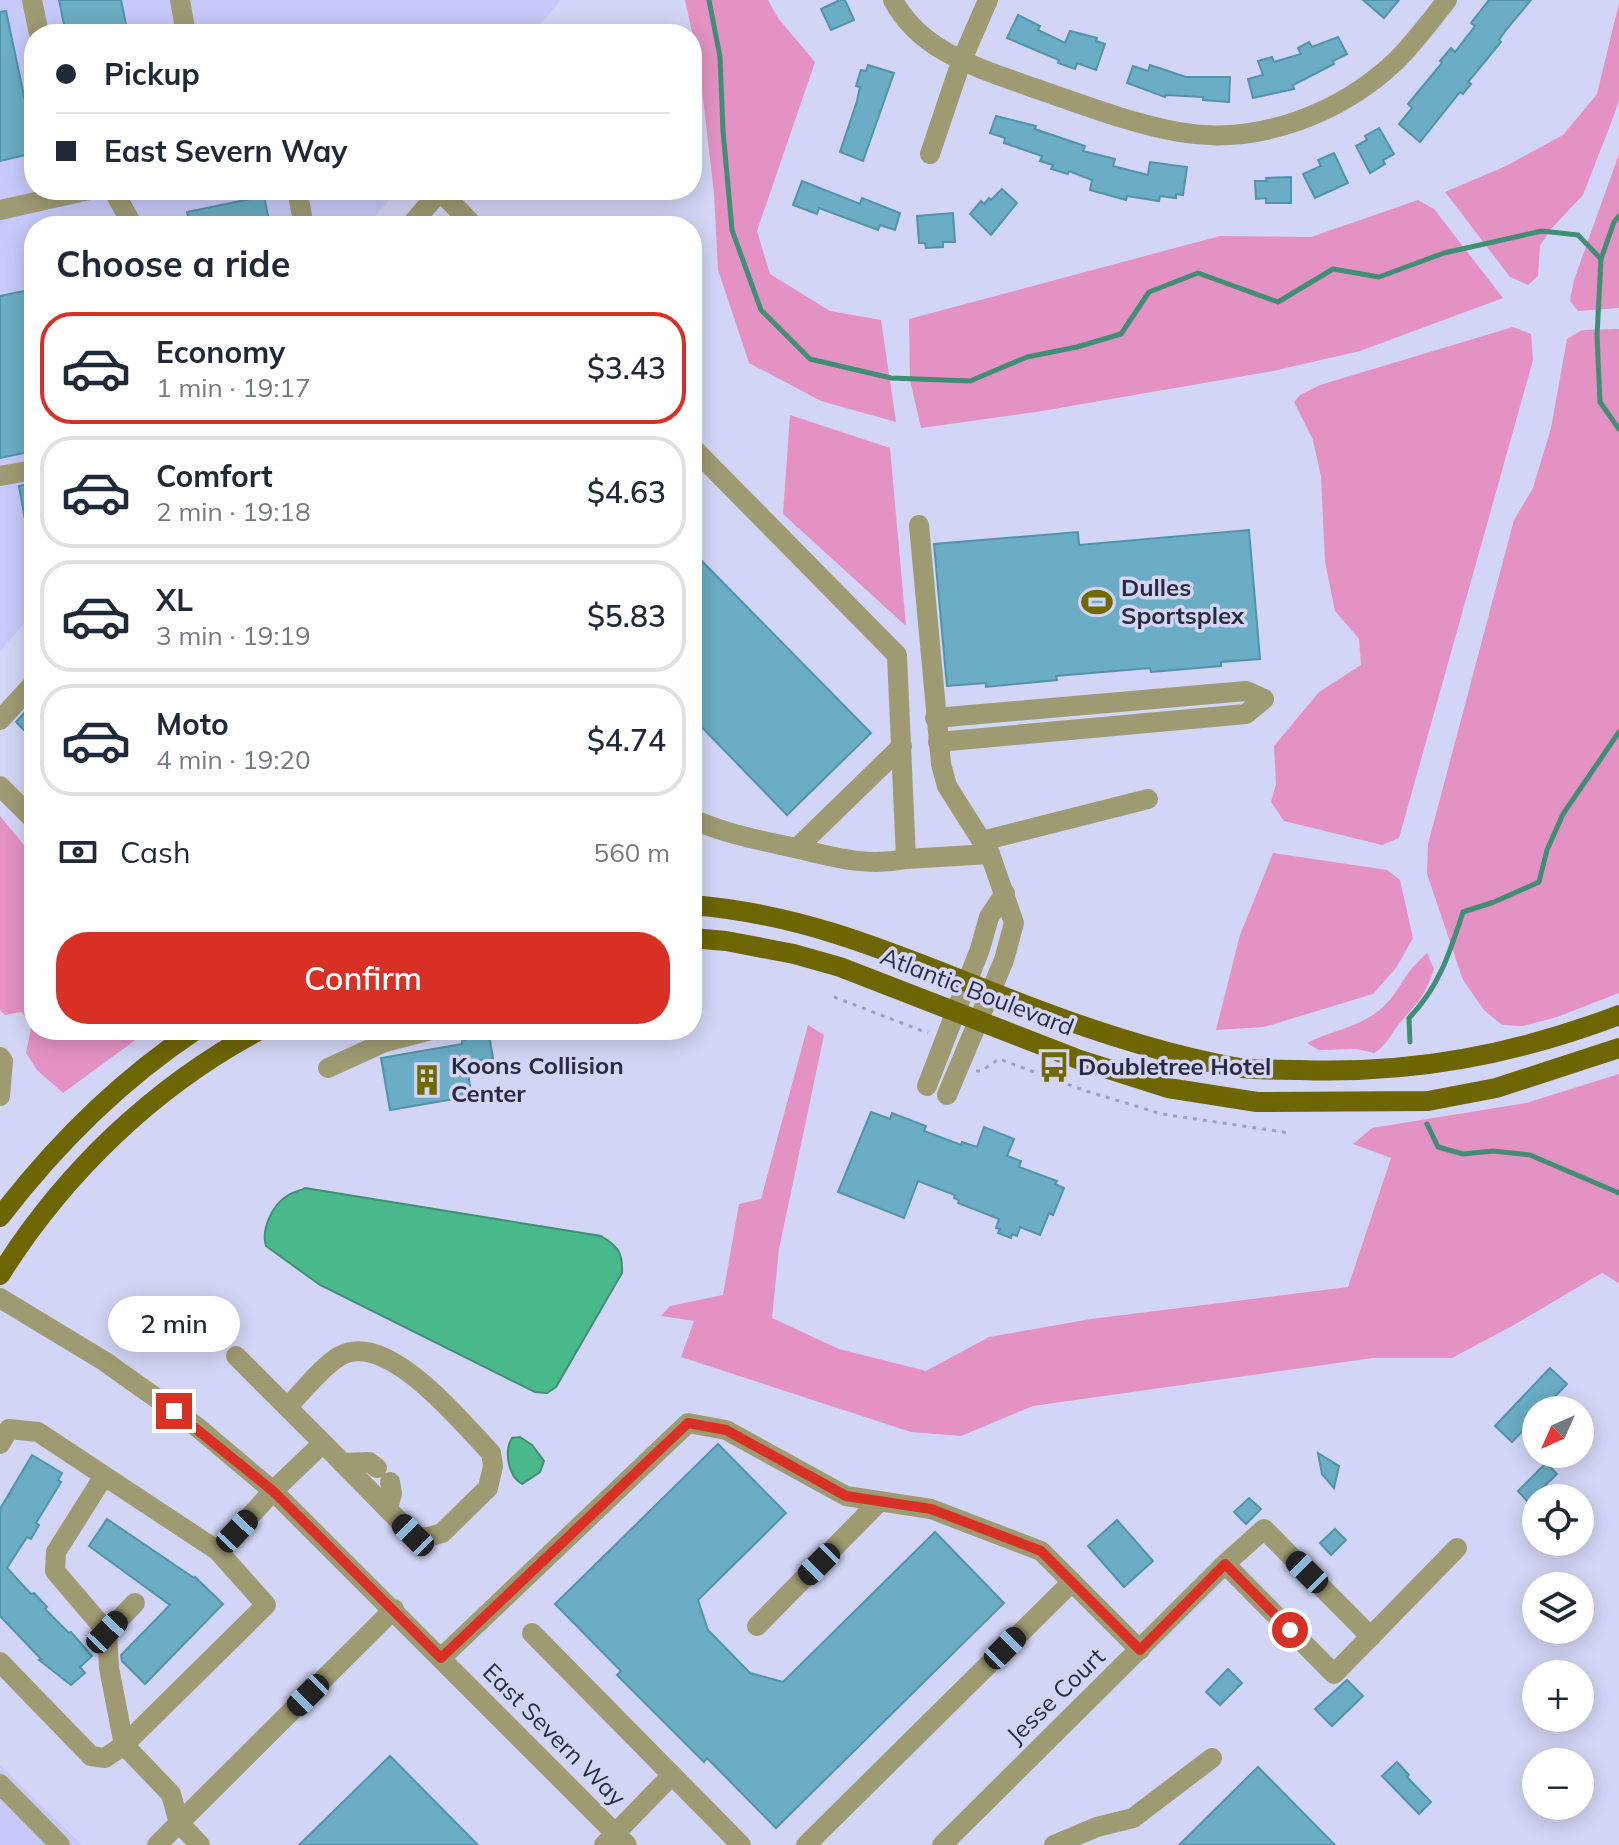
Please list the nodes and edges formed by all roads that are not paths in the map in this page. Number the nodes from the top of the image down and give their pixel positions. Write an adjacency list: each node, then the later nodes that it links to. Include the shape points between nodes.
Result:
1 (32, 0): 6 (street)
2 (180, 0): 7 (street)
3 (893, 0): 8 (street, via 912,26)
4 (988, 0): 8 (street)
5 (1447, 0): 8 (street, via 1397,60 1362,89 1316,115 1251,133 1182,133 1147,125)
6 (37, 24)
7 (184, 24)
8 (961, 62): 9 (street)
9 (930, 154)
10 (42, 200): 13 (street)
11 (432, 200): 14 (street)
12 (449, 200): 15 (street)
13 (0, 210)
14 (419, 216)
15 (464, 216)
16 (702, 457): 24 (street, via 897,655)
17 (24, 472): 18 (street)
18 (0, 476)
19 (919, 525): 21 (street)
20 (24, 694): 22 (street)
21 (935, 718): 23 (street); 23 (street, via 1246,691 1264,699 1246,714)
22 (0, 720)
23 (938, 742): 29 (street, via 947,786)
24 (902, 746): 30 (street); 31 (street)
25 (0, 786): 27 (street)
26 (1148, 799): 29 (street)
27 (24, 810)
28 (702, 823): 30 (street)
29 (986, 847): 31 (street); 32 (street)
30 (797, 848): 31 (street, via 846,861 885,864)
31 (906, 859)
32 (1005, 893): 35 (street, via 989,917); 36 (street, via 1014,923)
33 (702, 907): 35 (main road, Atlantic Boulevard, via 823,928)
34 (702, 939): 37 (main road, Atlantic Boulevard, via 805,957)
35 (966, 981): 36 (main road, Atlantic Boulevard); 37 (street)
36 (991, 992): 38 (main road, Atlantic Boulevard, via 1155,1048 1252,1069 1342,1071 1438,1064 1476,1058); 39 (street)
37 (956, 1011): 39 (main road, Atlantic Boulevard); 46 (street)
38 (1619, 1015)
39 (979, 1020): 43 (main road, Atlantic Boulevard, via 1168,1088 1257,1102 1428,1101 1496,1088); 47 (street)
40 (183, 1040): 49 (main road, via 113,1092 48,1157)
41 (244, 1040): 50 (main road, via 184,1079 99,1150 51,1204)
42 (393, 1040): 45 (street)
43 (1619, 1048)
44 (0, 1057): 48 (street)
45 (328, 1068)
46 (927, 1086)
47 (947, 1095)
48 (0, 1096)
49 (0, 1217)
50 (0, 1275)
51 (0, 1298): 58 (street, East Severn Way, via 104,1361 186,1419)
52 (236, 1356): 53 (street)
53 (287, 1407): 54 (street); 60 (street, via 338,1357 371,1352 397,1364 436,1396 491,1453 488,1488 442,1533 413,1535)
54 (323, 1443): 56 (street); 58 (street)
55 (0, 1444): 57 (street, via 9,1429 38,1432)
56 (342, 1463): 60 (street); 60 (street, via 369,1462 384,1475 392,1493)
57 (104, 1476): 62 (street); 68 (street, via 56,1552 55,1571)
58 (273, 1491): 62 (street); 66 (street, East Severn Way)
59 (880, 1501): 64 (street, via 931,1509 1041,1551); 67 (street); 72 (street, via 846,1496 726,1430 688,1423)
60 (388, 1509)
61 (1457, 1548): 70 (street)
62 (218, 1551): 74 (street, via 266,1605)
63 (1225, 1564): 70 (street, Jesse Court, via 1264,1529); 70 (street, via 1334,1674); 71 (street, Jesse Court)
64 (1072, 1582): 71 (street); 84 (street)
65 (135, 1603): 68 (street)
66 (394, 1609): 72 (street, East Severn Way); 78 (street)
67 (757, 1626)
68 (107, 1632): 74 (street)
69 (532, 1633): 76 (street)
70 (1371, 1637)
71 (1140, 1650): 85 (street, Jesse Court)
72 (441, 1658): 79 (street, East Severn Way)
73 (0, 1662): 74 (street, via 91,1756 105,1758)
74 (124, 1745): 78 (street, via 171,1794)
75 (1212, 1758): 86 (street, via 1133,1818)
76 (672, 1775): 79 (street); 83 (street)
77 (0, 1784): 80 (street)
78 (179, 1823): 81 (street); 82 (street)
79 (615, 1841)
80 (60, 1845)
81 (157, 1845)
82 (200, 1845)
83 (741, 1845)
84 (806, 1845)
85 (942, 1845)
86 (1054, 1845)

